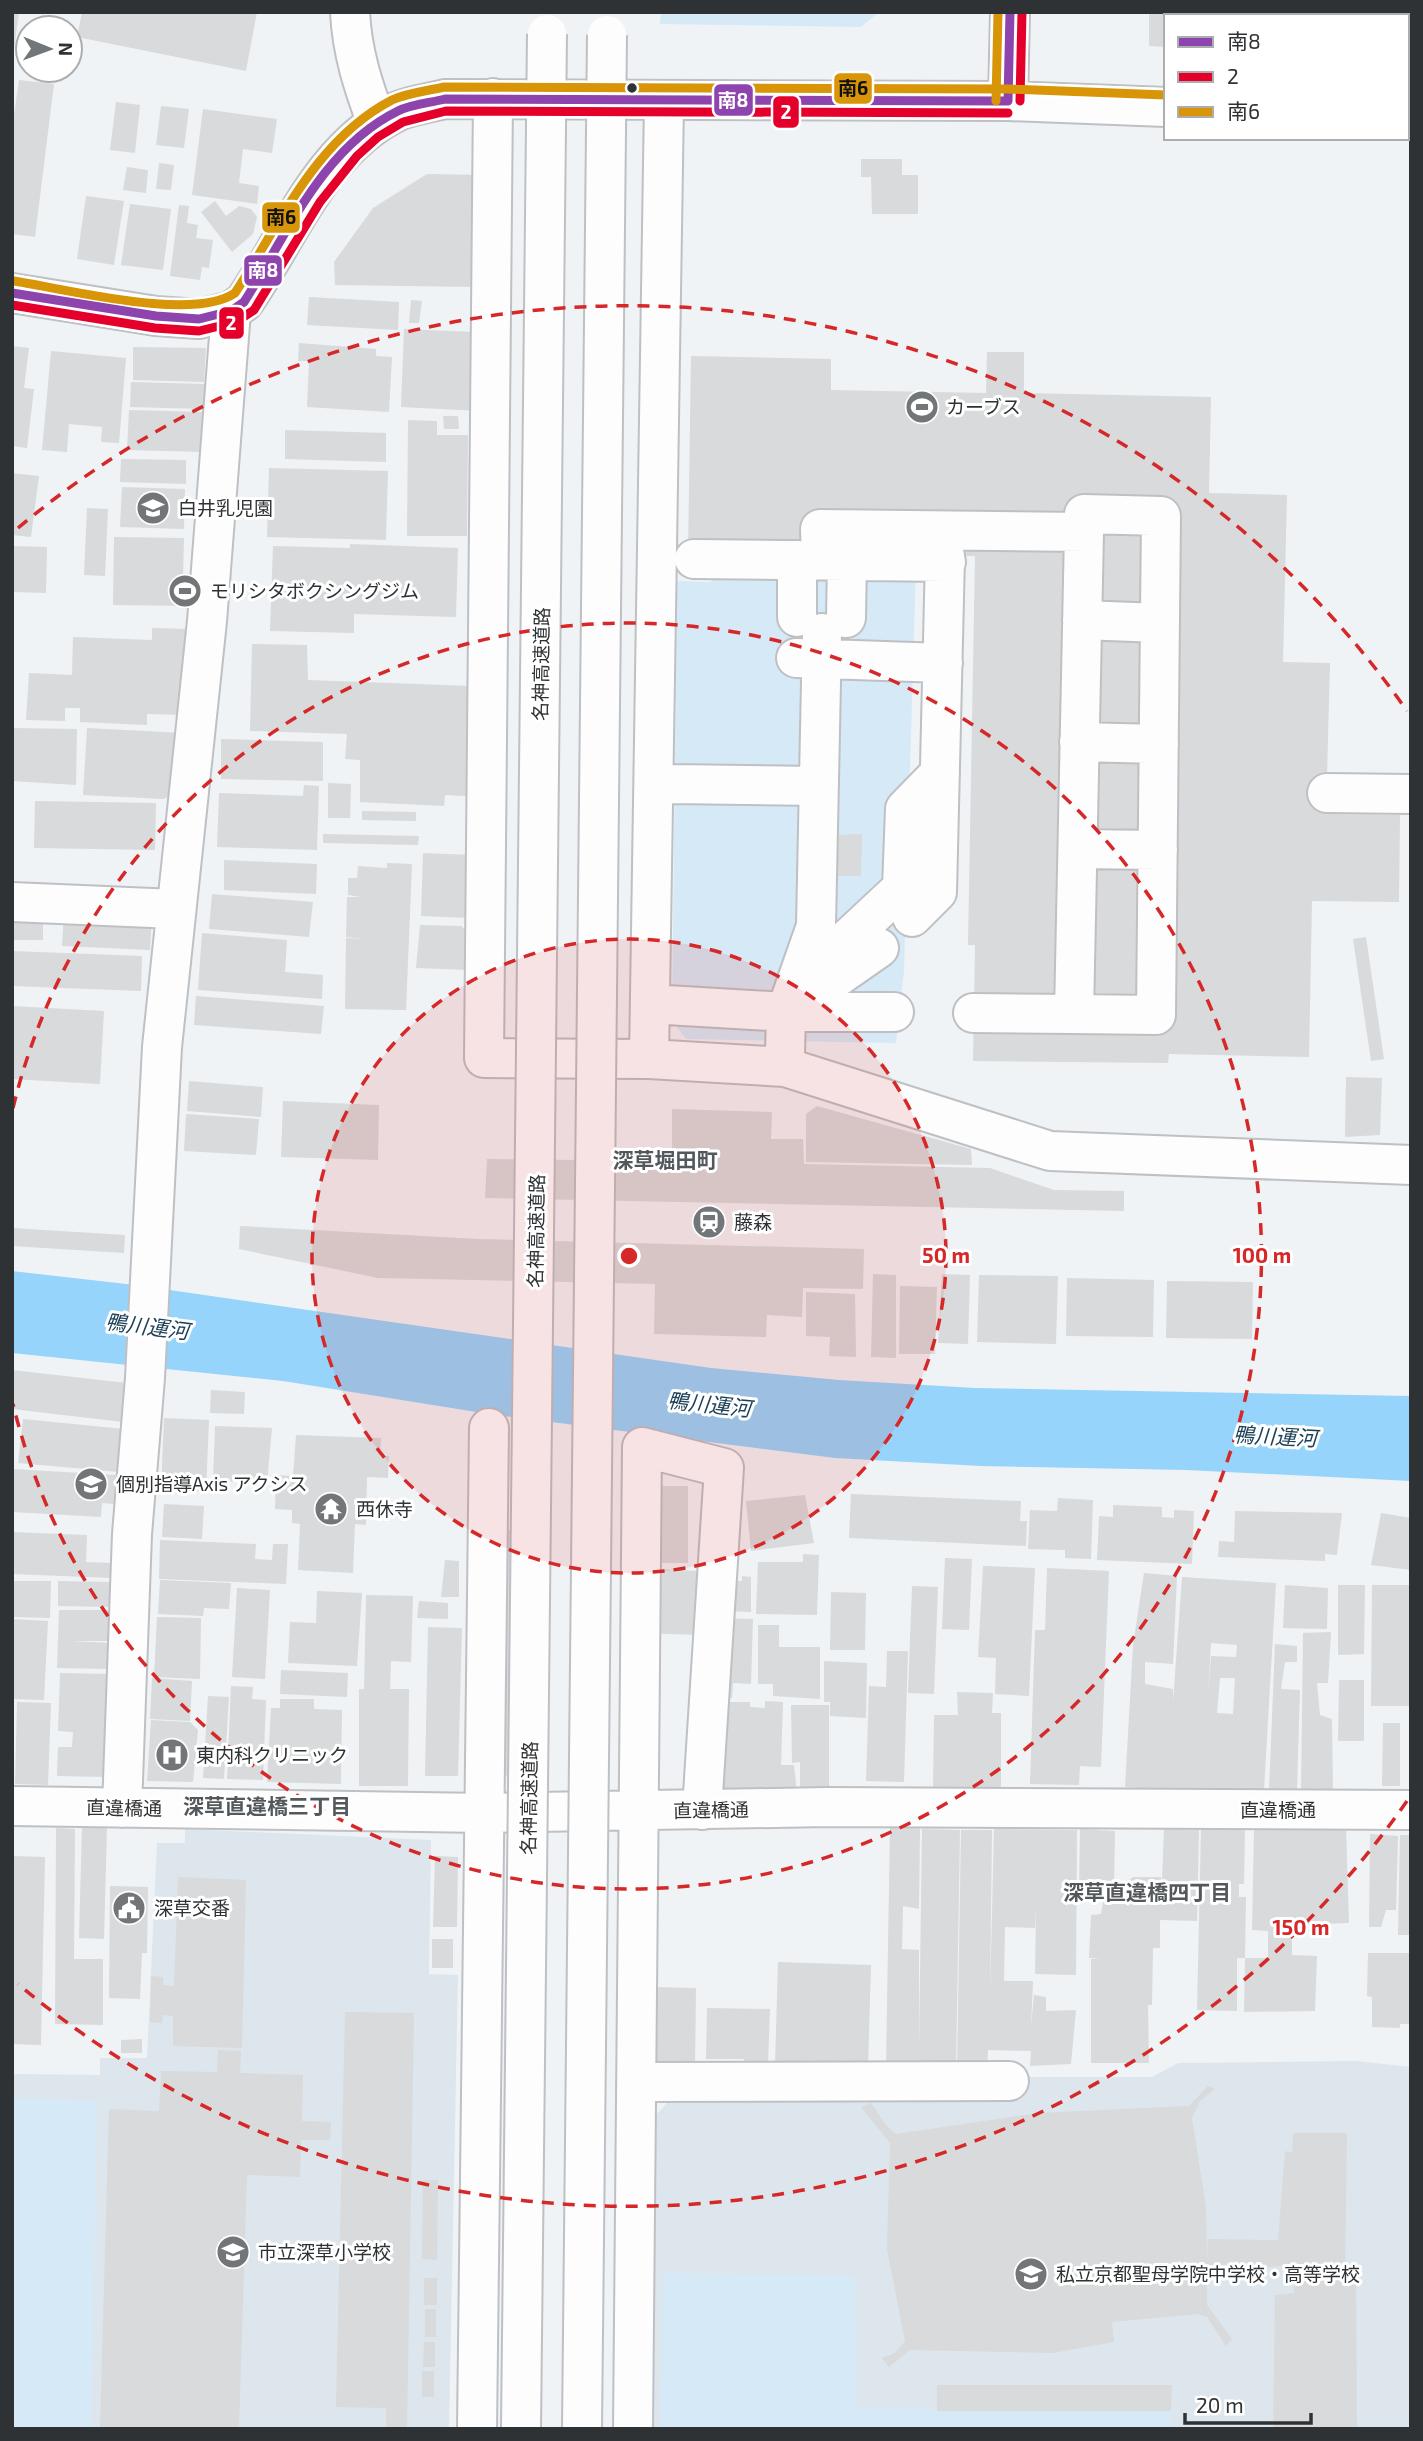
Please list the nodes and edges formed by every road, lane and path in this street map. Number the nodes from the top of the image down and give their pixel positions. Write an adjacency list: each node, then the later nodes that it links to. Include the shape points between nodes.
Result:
1 (350, 12): 9 (main road, via 361,83)
2 (1010, 12): 7 (main road)
3 (547, 34): 50 (main road, 名神高速道路, bridge)
4 (607, 35): 51 (main road, bridge)
5 (493, 98): 6 (main road); 9 (main road, via 445,99 400,110); 38 (main road, via 484,1058)
6 (664, 101): 7 (main road); 38 (main road)
7 (1009, 101): 8 (main road)
8 (1164, 107)
9 (377, 123): 11 (main road, via 348,144 327,169 244,302)
10 (12, 293): 11 (main road, via 156,316 199,319)
11 (231, 311): 29 (main road, via 207,621)
12 (1084, 532): 13 (main road, via 820,529); 15 (main road); 16 (main road, via 1084,514 1161,516)
13 (801, 558): 14 (main road); 17 (main road); 17 (main road); 18 (main road, via 945,559)
14 (684, 559)
15 (1082, 620): 16 (main road); 19 (main road)
16 (1160, 623): 20 (main road)
17 (817, 632): 18 (main road); 23 (main road)
18 (943, 663): 22 (main road)
19 (1080, 742): 20 (main road); 26 (main road)
20 (1159, 744): 27 (main road)
21 (671, 784): 23 (main road)
22 (951, 785): 30 (main road, via 954,840 937,892); 33 (main road, via 905,808 902,888 841,945)
23 (819, 786): 33 (main road, via 816,926)
24 (1327, 793): 25 (main road)
25 (1411, 794)
26 (1078, 849): 27 (main road); 36 (main road)
27 (1158, 850): 36 (main road, via 1156,1016)
28 (12, 902): 29 (main road)
29 (175, 909): 42 (main road, via 132,1534)
30 (912, 917)
31 (879, 948): 33 (main road)
32 (667, 1005): 33 (main road)
33 (786, 1012): 34 (main road); 37 (main road)
34 (894, 1012)
35 (973, 1013): 36 (main road)
36 (1074, 1014)
37 (785, 1054)
38 (649, 1059): 39 (main road, via 785,1068 1050,1151)
39 (1411, 1165)
40 (489, 1428): 46 (main road)
41 (12, 1806): 42 (main road, 直違橋通)
42 (122, 1808): 46 (main road, 直違橋通)
43 (702, 1810): 44 (main road, 直違橋通); 45 (main road, 直違橋通); 45 (main road, via 724,1468 642,1447)
44 (1411, 1810)
45 (638, 1811): 46 (main road, 直違橋通); 47 (main road)
46 (485, 1813): 49 (main road)
47 (636, 2081): 48 (main road); 52 (main road)
48 (1009, 2081)
49 (477, 2429)
50 (522, 2429)
51 (582, 2429)
52 (633, 2429)

